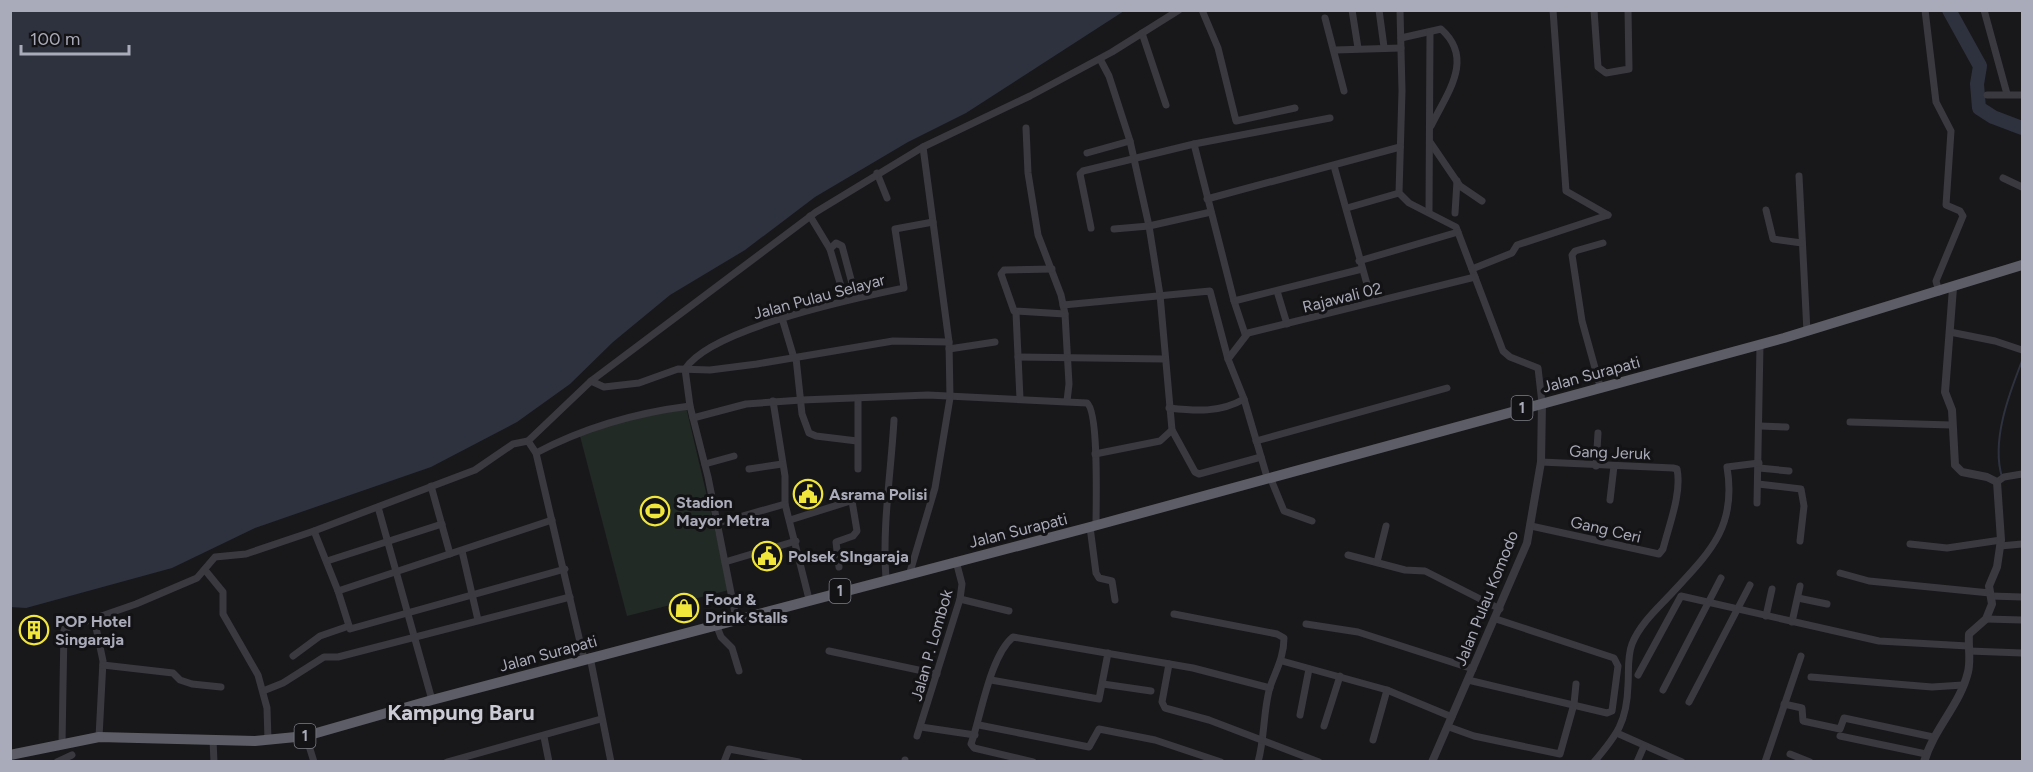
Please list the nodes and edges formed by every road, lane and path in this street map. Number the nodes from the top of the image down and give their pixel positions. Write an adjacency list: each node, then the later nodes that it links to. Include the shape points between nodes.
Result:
1 (1179, 10): 13 (street)
2 (1202, 10): 25 (street, via 1218,48 1236,122)
3 (1352, 10): 16 (street)
4 (1379, 10): 15 (street)
5 (1400, 10): 14 (street)
6 (1552, 10): 63 (street, Rajawali 02, via 1566,192 1608,215 1517,245 1512,253)
7 (1594, 10): 8 (street, via 1598,67 1606,73 1629,69)
8 (1628, 10)
9 (1925, 10): 66 (street, via 1936,102 1951,131 1946,205 1962,216 1936,281)
10 (1984, 10): 22 (street)
11 (1325, 18): 18 (street)
12 (1430, 32): 14 (street); 28 (street); 28 (street, via 1441,29 1452,38 1458,68)
13 (1142, 33): 19 (street); 24 (street)
14 (1401, 38): 17 (street)
15 (1384, 47): 16 (street); 17 (street)
16 (1358, 48): 18 (street)
17 (1401, 48): 33 (street)
18 (1335, 50): 20 (street)
19 (1100, 59): 29 (street); 32 (street, via 997,114)
20 (1344, 91)
21 (1987, 94): 22 (street)
22 (2007, 94): 23 (street)
23 (2022, 95)
24 (1166, 105)
25 (1295, 108)
26 (1330, 118): 31 (street)
27 (1026, 128): 62 (street, via 1038,236)
28 (1430, 128): 30 (street)
29 (1130, 141): 34 (street); 35 (street)
30 (1430, 142): 40 (street); 48 (street)
31 (1194, 144): 35 (street); 44 (street)
32 (923, 147): 37 (street); 52 (street)
33 (1400, 147): 36 (street); 42 (street)
34 (1087, 153)
35 (1134, 158): 53 (street); 54 (street, via 1081,172)
36 (1334, 166): 44 (street); 46 (street)
37 (877, 173): 43 (street); 51 (street)
38 (1799, 176): 58 (street)
39 (2003, 178): 41 (street)
40 (1456, 181): 45 (street); 50 (street)
41 (2022, 187)
42 (1399, 193): 46 (street); 48 (street, via 1409,203)
43 (887, 198)
44 (1207, 199): 49 (street)
45 (1482, 201)
46 (1347, 208): 60 (street)
47 (1766, 210): 58 (street, via 1773,239)
48 (1429, 211): 56 (street, via 1452,223)
49 (1211, 212): 53 (street); 70 (street)
50 (1455, 213)
51 (810, 216): 59 (street); 90 (street)
52 (933, 222): 68 (street, Jalan Pulau Selayar, via 895,229 904,288); 81 (street)
53 (1149, 226): 55 (street); 67 (street)
54 (1092, 228)
55 (1114, 229)
56 (1458, 232): 60 (street); 63 (street)
57 (1603, 243): 91 (street, via 1572,255 1582,321)
58 (1802, 243): 77 (street)
59 (830, 249): 68 (street, via 836,243 842,246); 69 (street)
60 (1361, 265): 65 (street); 71 (street)
61 (2022, 266): 64 (highway, Jalan Surapati / 1)
62 (1052, 269): 72 (street); 73 (street, via 1002,270)
63 (1473, 273): 71 (street, Rajawali 02); 100 (street, via 1503,351 1532,364 1540,372)
64 (1953, 288): 66 (highway, Jalan Surapati / 1); 78 (street)
65 (1277, 291): 70 (street); 76 (street)
66 (1939, 292): 77 (highway, Jalan Surapati / 1)
67 (1160, 295): 72 (street); 87 (street); 88 (street, via 1210,291)
68 (856, 298): 69 (street, Jalan Pulau Selayar)
69 (845, 300): 75 (street, Jalan Pulau Selayar)
70 (1234, 301): 79 (street)
71 (1372, 302): 76 (street, Rajawali 02)
72 (1063, 304): 74 (street)
73 (1016, 313): 74 (street); 84 (street)
74 (1065, 314): 86 (street)
75 (782, 318): 85 (street); 89 (street, Jalan Pulau Selayar, via 695,356)
76 (1287, 324): 79 (street, Rajawali 02)
77 (1807, 332): 82 (highway, Jalan Surapati / 1)
78 (1950, 332): 83 (street); 106 (street, via 1945,392 1952,410)
79 (1245, 334): 88 (street)
80 (994, 342): 81 (street)
81 (949, 345): 85 (street, via 893,341); 93 (street)
82 (1760, 345): 91 (highway, Jalan Surapati / 1); 107 (street)
83 (2022, 350)
84 (1018, 357): 86 (street); 95 (street)
85 (795, 358): 89 (street, via 710,370); 97 (street)
86 (1068, 359): 87 (street); 98 (street)
87 (1164, 359): 102 (street)
88 (1228, 359): 96 (street)
89 (685, 369): 90 (street, via 639,383 604,387); 101 (street)
90 (591, 381): 111 (street)
91 (1600, 386): 100 (highway, Jalan Surapati / 1)
92 (1447, 388): 113 (street)
93 (950, 398): 94 (street, via 928,395); 95 (street); 164 (street, via 935,488)
94 (858, 399): 97 (street); 112 (street)
95 (1020, 399): 98 (street)
96 (1244, 399): 102 (street, via 1206,411); 113 (street)
97 (802, 400): 99 (street); 112 (street, via 804,421 811,434)
98 (1067, 400): 115 (street, via 1091,405)
99 (773, 401): 103 (street); 120 (street)
100 (1542, 402): 118 (street, Jalan Pulau Komodo); 129 (highway, Jalan Surapati / 1)
101 (690, 406): 103 (street); 114 (street, via 621,418 570,435)
102 (1169, 408): 109 (street)
103 (693, 418): 119 (street)
104 (894, 420): 168 (street, via 890,497 883,537)
105 (1850, 422): 106 (street)
106 (1951, 425): 130 (street, via 1957,469)
107 (1760, 426): 108 (street); 123 (street)
108 (1786, 427)
109 (1172, 430): 115 (street, via 1160,441); 117 (street, via 1199,474)
110 (1598, 433): 121 (street)
111 (528, 441): 114 (street); 132 (street, via 515,442 475,470)
112 (857, 441): 125 (street)
113 (1256, 441): 117 (street)
114 (536, 453): 139 (street)
115 (1095, 454): 144 (street)
116 (734, 456): 119 (street)
117 (1261, 458): 129 (street)
118 (1541, 462): 121 (street, Gang Jeruk); 146 (street, Jalan Pulau Komodo)
119 (705, 464): 142 (street)
120 (782, 464): 124 (street); 137 (street)
121 (1596, 466): 122 (street, Gang Jeruk)
122 (1614, 466): 126 (street, Gang Jeruk); 134 (street)
123 (1759, 466): 127 (street); 131 (street); 239 (street, via 1727,467 1730,505 1718,538 1635,638 1628,661 1627,703)
124 (749, 469)
125 (858, 469)
126 (1677, 469): 146 (street, Gang Ceri, via 1673,510 1659,554)
127 (1790, 471)
128 (2022, 474): 130 (street)
129 (1268, 477): 141 (street, via 1284,511); 144 (highway, Jalan Surapati / 1)
130 (2000, 480): 151 (street)
131 (1758, 484): 136 (street); 149 (street, via 1801,489 1804,506)
132 (431, 486): 138 (street); 143 (street)
133 (863, 497): 135 (street)
134 (1610, 500)
135 (852, 501): 140 (street); 161 (street, via 857,531 836,542)
136 (1757, 503)
137 (785, 504): 140 (street); 142 (street)
138 (378, 507): 147 (street); 150 (street)
139 (552, 520): 154 (street); 162 (street)
140 (790, 520): 148 (street)
141 (1312, 521)
142 (718, 523): 159 (street)
143 (442, 524): 150 (street); 155 (street)
144 (1093, 526): 158 (highway, Jalan Surapati / 1); 180 (street, via 1096,573 1099,578 1112,581)
145 (1386, 526): 160 (street)
146 (1531, 526): 183 (street, Jalan Pulau Komodo)
147 (314, 531): 157 (street); 163 (street, via 246,554 219,556)
148 (796, 541): 159 (street); 178 (street)
149 (1800, 541)
150 (388, 542): 157 (street); 165 (street)
151 (2000, 543): 152 (street, via 1947,548); 153 (street); 173 (street)
152 (1910, 544)
153 (2022, 544)
154 (462, 551): 155 (street); 174 (street)
155 (450, 554): 165 (street)
156 (1348, 555): 160 (street)
157 (327, 561): 172 (street)
158 (956, 561): 164 (highway, Jalan Surapati / 1); 179 (street, Jalan P. Lombok, via 962,584)
159 (725, 562): 190 (street)
160 (1377, 562): 183 (street, via 1425,571)
161 (839, 567)
162 (565, 569): 174 (street); 175 (street)
163 (205, 570): 189 (street, via 197,578); 226 (street, via 223,592 223,614 252,662)
164 (910, 572): 168 (highway, Jalan Surapati / 1)
165 (397, 573): 172 (street); 186 (street)
166 (1840, 573): 173 (street)
167 (1721, 578): 181 (street)
168 (886, 579): 178 (highway, Jalan Surapati / 1)
169 (1750, 585): 184 (street)
170 (1800, 586): 177 (street)
171 (1772, 589): 188 (street)
172 (338, 591): 198 (street)
173 (1990, 595): 176 (street); 192 (street, via 1992,604)
174 (473, 596): 186 (street); 193 (street)
175 (570, 597): 193 (street); 206 (street)
176 (2022, 597)
177 (1798, 598): 182 (street); 195 (street)
178 (809, 599): 190 (highway, Jalan Surapati / 1)
179 (960, 599): 185 (street); 213 (street, Jalan P. Lombok)
180 (1114, 600)
181 (1708, 603): 184 (street); 214 (street, via 1681,596); 225 (street)
182 (1827, 604)
183 (1500, 609): 191 (street, Jalan Pulau Komodo)
184 (1737, 609): 188 (street); 229 (street)
185 (1009, 610)
186 (408, 614): 198 (street, via 350,629); 199 (street)
187 (1174, 614): 207 (street, via 1282,636)
188 (1766, 616): 195 (street)
189 (94, 618): 209 (street); 251 (street, via 63,632)
190 (736, 618): 196 (highway, Jalan Surapati / 1)
191 (1496, 619): 211 (street, Jalan Pulau Komodo); 230 (street, via 1616,660 1612,711)
192 (1986, 619): 194 (street); 200 (street, via 1969,634)
193 (478, 620): 199 (street)
194 (2022, 620)
195 (1792, 622): 200 (street, via 1880,641)
196 (716, 624): 206 (highway, Jalan Surapati / 1); 212 (street, via 721,637 732,648)
197 (1306, 624): 211 (street, via 1358,632)
198 (349, 626): 204 (street, via 320,636)
199 (414, 636): 226 (street, via 338,657 324,657); 228 (street)
200 (1969, 649): 203 (street); 221 (street)
201 (829, 651): 213 (street)
202 (1108, 653): 208 (street); 217 (street, via 1013,637); 219 (street)
203 (2022, 653)
204 (292, 656)
205 (1801, 656): 231 (street)
206 (587, 658): 228 (highway, Jalan Surapati / 1); 234 (street)
207 (1282, 662): 210 (street); 223 (street)
208 (1169, 664): 223 (street); 247 (street, via 1163,706)
209 (103, 665): 222 (street, via 173,673 192,684); 244 (street)
210 (1309, 669): 215 (street); 232 (street)
211 (1473, 669): 218 (street, Jalan Pulau Komodo)
212 (739, 671)
213 (937, 674): 237 (street, Jalan P. Lombok)
214 (1638, 675)
215 (1340, 676): 224 (street); 236 (street)
216 (1811, 677): 221 (street, via 1940,687)
217 (991, 680): 219 (street, via 1096,699); 235 (street, via 982,699)
218 (1468, 680): 230 (street); 233 (street, Jalan Pulau Komodo)
219 (1103, 684): 227 (street)
220 (1576, 684): 230 (street)
221 (1963, 685): 246 (street)
222 (221, 687)
223 (1270, 688): 247 (street)
224 (1387, 690): 233 (street); 250 (street)
225 (1663, 690)
226 (263, 691): 249 (street)
227 (1151, 691)
228 (432, 700): 241 (highway, Jalan Surapati / 1)
229 (1689, 702)
230 (1574, 704): 238 (street, via 1558,754)
231 (1784, 704): 246 (street, via 1802,708 1803,721 1840,729 1844,718); 273 (street)
232 (1300, 715)
233 (1452, 717): 238 (street, Jalan Pulau Komodo)
234 (601, 719): 245 (street); 262 (street)
235 (979, 725): 240 (street); 266 (street, via 1089,747 1099,729 1155,740)
236 (1324, 726)
237 (921, 727): 240 (street); 242 (street, Jalan P. Lombok)
238 (1449, 727): 269 (street, Jalan Pulau Komodo)
239 (1619, 734): 252 (street); 270 (street)
240 (975, 735): 265 (street, via 971,744 974,748)
241 (306, 736): 249 (highway, Jalan Surapati / 1); 259 (street)
242 (918, 736)
243 (1840, 736): 256 (street)
244 (99, 737): 248 (highway, Jalan Surapati / 1); 251 (highway, Jalan Surapati / 1)
245 (544, 737): 260 (street); 261 (street)
246 (1933, 737): 256 (street)
247 (1264, 739): 267 (street); 268 (street)
248 (213, 740): 249 (highway, Jalan Surapati / 1); 258 (street)
249 (268, 740)
250 (1373, 740)
251 (62, 744): 253 (highway, Jalan Surapati / 1)
252 (1644, 746): 271 (street); 272 (street)
253 (11, 754)
254 (1790, 754): 274 (street)
255 (72, 755): 257 (street)
256 (1925, 758)
257 (57, 762)
258 (214, 762)
259 (314, 762)
260 (447, 762)
261 (549, 762)
262 (611, 762)
263 (724, 762): 264 (street, via 729,749)
264 (799, 762)
265 (1033, 762)
266 (1221, 762)
267 (1258, 762)
268 (1319, 762)
269 (1432, 762)
270 (1594, 762)
271 (1637, 762)
272 (1682, 762)
273 (1766, 762)
274 (1810, 762)

